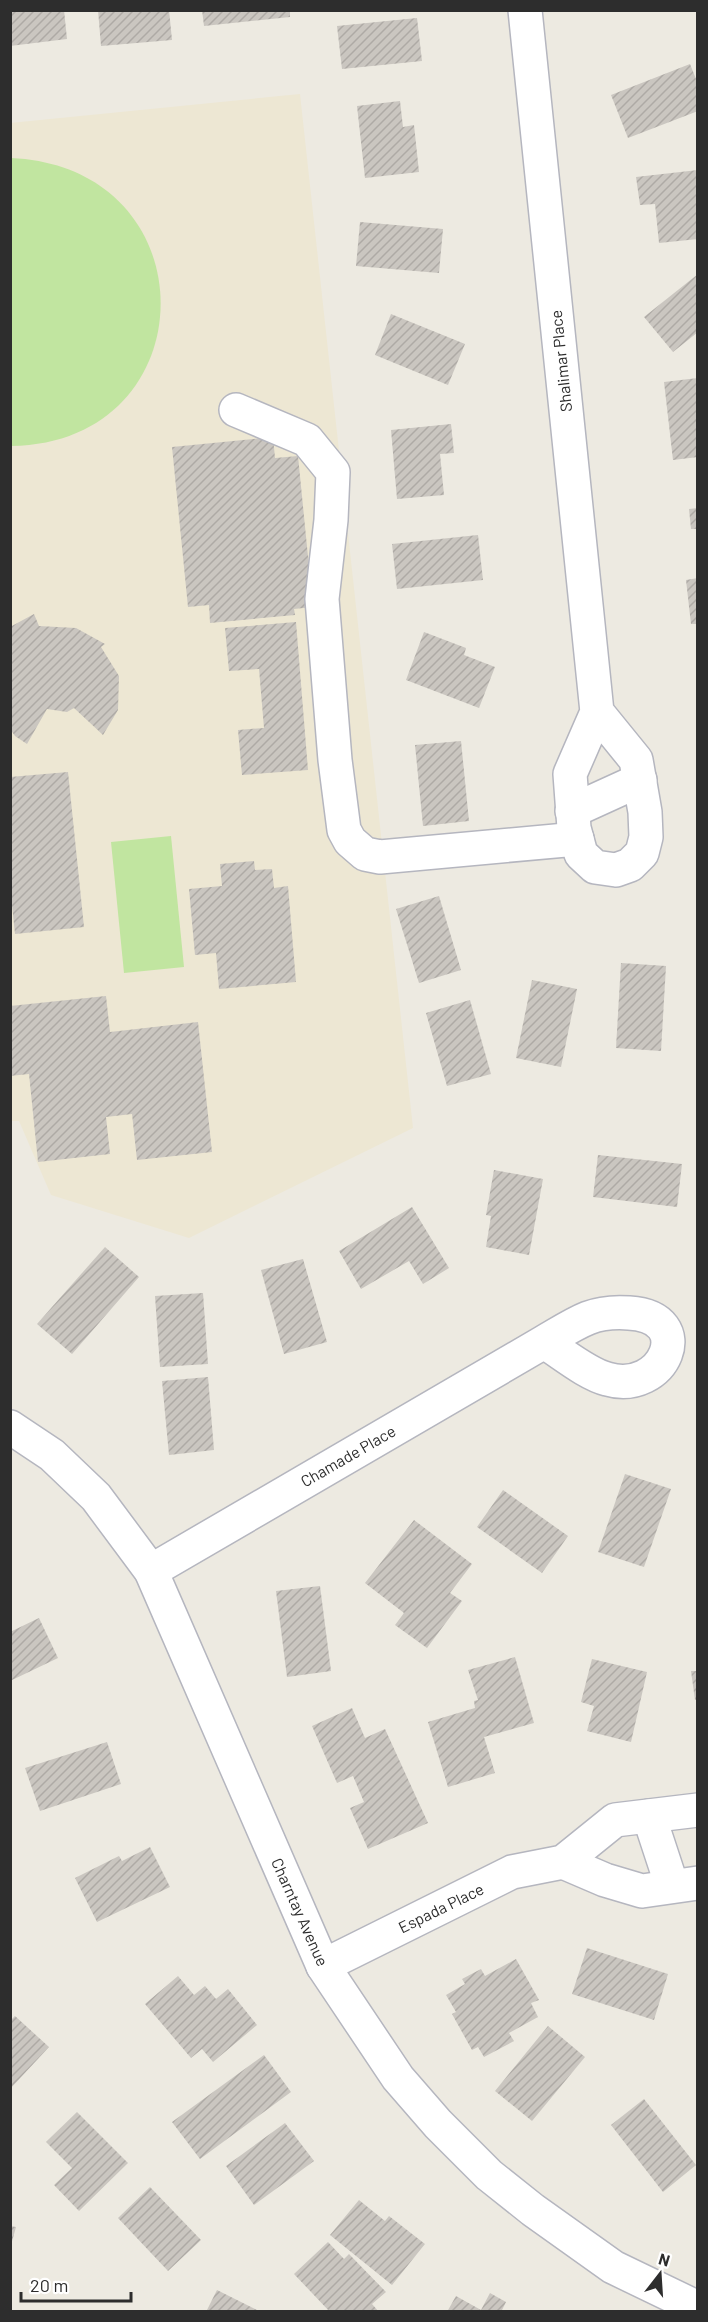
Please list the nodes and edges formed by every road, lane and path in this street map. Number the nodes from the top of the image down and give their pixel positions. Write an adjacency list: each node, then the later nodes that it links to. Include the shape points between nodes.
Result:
1 (525, 10): 3 (street, Shalimar Place)
2 (236, 410): 5 (street, via 307,440 333,472 322,599 335,760 344,830 350,841 365,854 380,857)
3 (597, 712): 4 (street, Shalimar Place, via 636,760); 5 (street, Shalimar Place, via 570,774)
4 (640, 780): 5 (street); 5 (street, Shalimar Place, via 646,837 642,853 630,865 616,870 595,867 581,854)
5 (574, 825)
6 (544, 1342): 8 (street, Chamade Place)
7 (10, 1427): 8 (street, Charntay Avenue, via 52,1455 96,1497)
8 (152, 1571): 13 (street, Charntay Avenue)
9 (698, 1810): 10 (street, Espada Place)
10 (649, 1816): 11 (street, Espada Place, via 615,1820); 12 (street)
11 (564, 1862): 12 (street, via 642,1891); 13 (street, Espada Place, via 512,1872)
12 (685, 1885)
13 (323, 1966): 14 (street, Charntay Avenue, via 398,2078 489,2175 613,2267)
14 (698, 2307)

